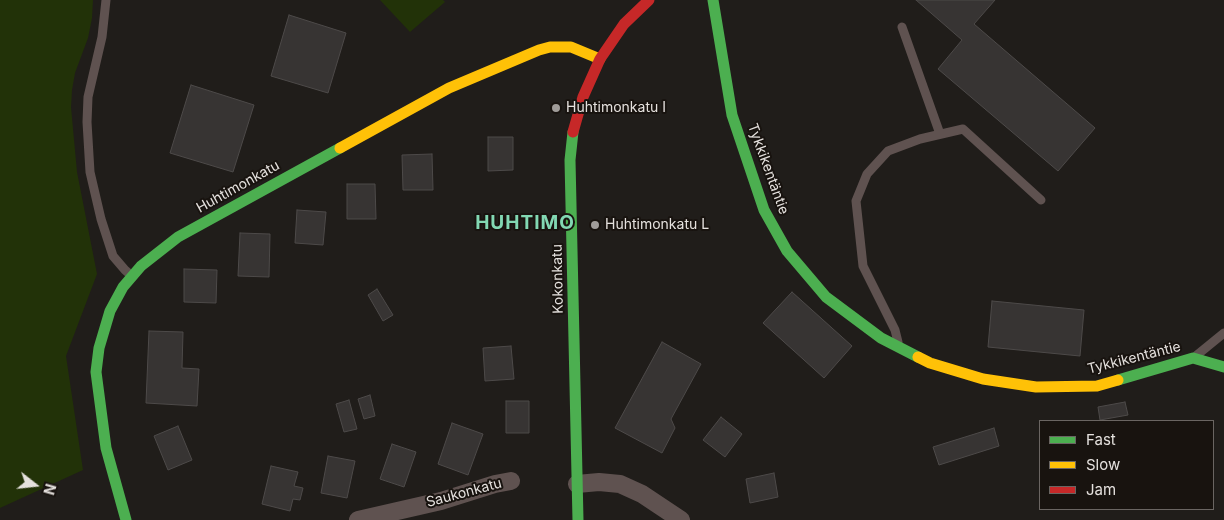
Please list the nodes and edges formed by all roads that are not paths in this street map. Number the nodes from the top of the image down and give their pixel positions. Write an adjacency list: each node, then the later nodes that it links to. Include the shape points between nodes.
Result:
1 (106, 0): 8 (lane, via 102,37 88,97 90,172 113,256)
2 (649, 0): 5 (street, Kokonkatu, via 624,24)
3 (713, 0): 10 (street, Tykkikentäntie, via 732,115 764,210 788,251 826,297)
4 (902, 27): 6 (lane)
5 (600, 59): 8 (street, Huhtimonkatu, via 571,47 539,50 449,88 178,237); 14 (street, Kokonkatu, via 583,97 571,146)
6 (940, 134): 7 (lane, via 963,129); 10 (lane, via 888,151 867,174 856,201 863,266 895,330)
7 (1041, 200)
8 (132, 276): 15 (street, Huhtimonkatu, via 110,311 96,372 106,448)
9 (1224, 333): 11 (lane)
10 (900, 349): 11 (street, Tykkikentäntie, via 930,363 983,379 1036,387 1097,386)
11 (1193, 358): 12 (street, Tykkikentäntie)
12 (1224, 367)
13 (511, 480): 16 (street, Saukonkatu, via 441,501)
14 (578, 484): 17 (street, Kokonkatu); 18 (street, via 620,484 642,494)
15 (126, 520)
16 (358, 520)
17 (578, 520)
18 (680, 520)

